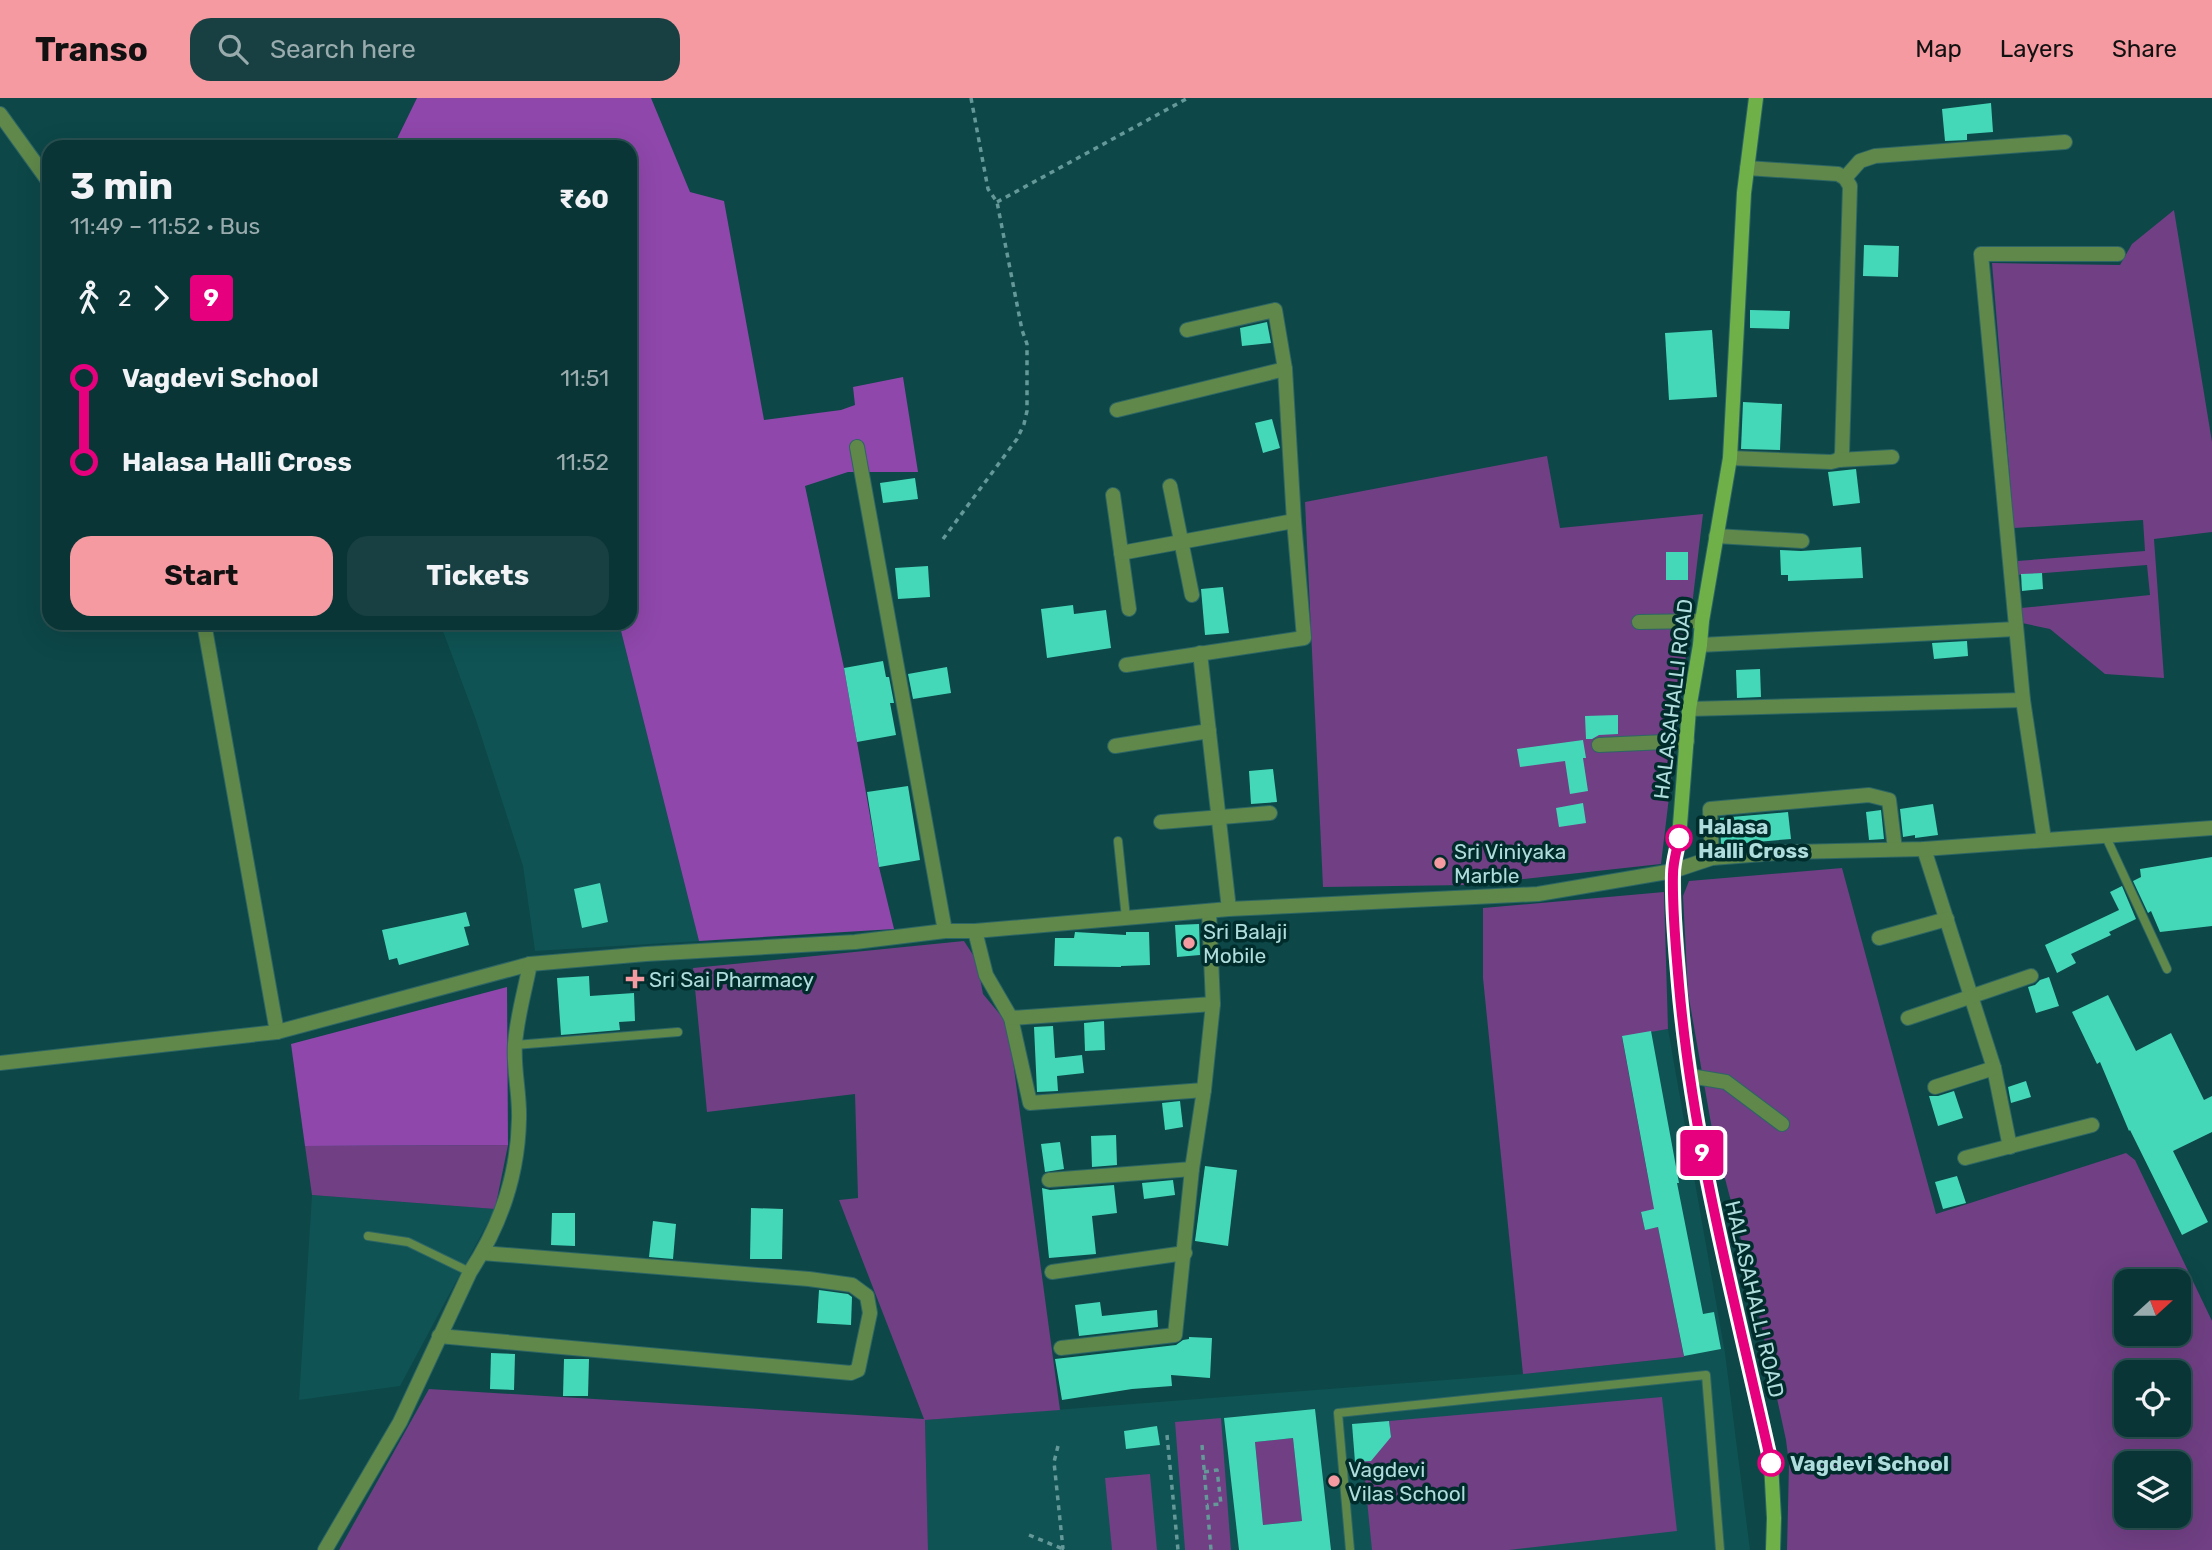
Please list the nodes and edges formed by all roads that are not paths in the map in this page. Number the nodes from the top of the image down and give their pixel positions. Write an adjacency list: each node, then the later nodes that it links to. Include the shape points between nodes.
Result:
1 (1755, 98): 4 (main road, HALASAHALLI ROAD)
2 (0, 114): 5 (street)
3 (2064, 142): 6 (street, via 1875,156 1860,161)
4 (1747, 168): 6 (street); 13 (main road, HALASAHALLI ROAD)
5 (42, 172)
6 (1845, 178): 14 (street, via 1850,186)
7 (2118, 254): 26 (street, via 1981,254)
8 (1187, 330): 9 (street, via 1275,310)
9 (1285, 369): 10 (street); 17 (street)
10 (1117, 410)
11 (857, 447): 52 (street)
12 (1892, 457): 14 (street)
13 (1730, 458): 14 (street); 18 (main road, HALASAHALLI ROAD)
14 (1839, 460)
15 (1170, 486): 20 (street)
16 (1113, 495): 21 (street)
17 (1294, 521): 20 (street); 29 (street, via 1304,638)
18 (1716, 536): 19 (street); 24 (main road, HALASAHALLI ROAD)
19 (1802, 541)
20 (1181, 542): 21 (street); 22 (street)
21 (1121, 553): 23 (street)
22 (1192, 595)
23 (1129, 609)
24 (1702, 621): 25 (street); 28 (main road, HALASAHALLI ROAD)
25 (1639, 622)
26 (2016, 629): 28 (street); 31 (street)
27 (205, 630): 62 (street)
28 (1700, 645): 32 (main road, HALASAHALLI ROAD)
29 (1200, 653): 30 (street); 33 (street)
30 (1126, 665)
31 (2024, 700): 32 (street); 42 (street)
32 (1689, 709): 34 (main road, HALASAHALLI ROAD)
33 (1209, 731): 36 (street); 38 (street)
34 (1687, 741): 35 (street); 47 (main road, HALASAHALLI ROAD)
35 (1600, 745)
36 (1115, 746)
37 (1270, 813): 38 (street)
38 (1219, 817): 39 (street); 48 (street)
39 (1161, 822)
40 (2212, 828): 41 (street)
41 (2106, 837): 42 (street); 56 (lane)
42 (2044, 839): 45 (street)
43 (1118, 841): 50 (lane)
44 (1895, 849): 45 (street); 46 (street); 46 (street, via 1889,800 1868,795 1710,809)
45 (1924, 849): 51 (street)
46 (1712, 858): 47 (street)
47 (1673, 871): 48 (street, via 1538,894); 67 (main road, HALASAHALLI ROAD)
48 (1229, 909): 49 (street)
49 (1209, 912): 50 (street); 59 (street)
50 (1126, 918): 53 (street)
51 (1947, 919): 54 (street); 58 (street)
52 (945, 931): 53 (street); 55 (street, via 855,942)
53 (975, 931): 60 (street, via 986,975)
54 (1879, 938)
55 (530, 964): 62 (street); 64 (street)
56 (2167, 969)
57 (2031, 976): 58 (street)
58 (1972, 996): 61 (street); 66 (street)
59 (1213, 1004): 60 (street); 69 (street)
60 (1011, 1018): 69 (street, via 1030,1103)
61 (1908, 1018)
62 (276, 1032): 65 (street)
63 (678, 1032): 64 (lane)
64 (515, 1045): 77 (street, via 516,1159 501,1216)
65 (0, 1063)
66 (1994, 1068): 68 (street); 72 (street)
67 (1690, 1076): 70 (street, via 1726,1082); 86 (main road, HALASAHALLI ROAD, via 1702,1157 1771,1463)
68 (1935, 1087)
69 (1204, 1090): 74 (street)
70 (1782, 1124)
71 (2092, 1125): 72 (street)
72 (2010, 1147): 73 (street)
73 (1965, 1158)
74 (1192, 1169): 75 (street); 78 (street)
75 (1049, 1180)
76 (368, 1236): 79 (lane, via 408,1242)
77 (482, 1253): 79 (street); 81 (street, via 852,1285 867,1296 870,1312 858,1370 851,1373)
78 (1185, 1253): 80 (street); 82 (street, via 1175,1335)
79 (470, 1272): 81 (street)
80 (1052, 1272)
81 (439, 1336): 83 (street, via 400,1422)
82 (1061, 1348)
83 (325, 1550)
84 (1350, 1550): 85 (lane, via 1338,1413 1706,1375)
85 (1720, 1550)
86 (1773, 1550)

